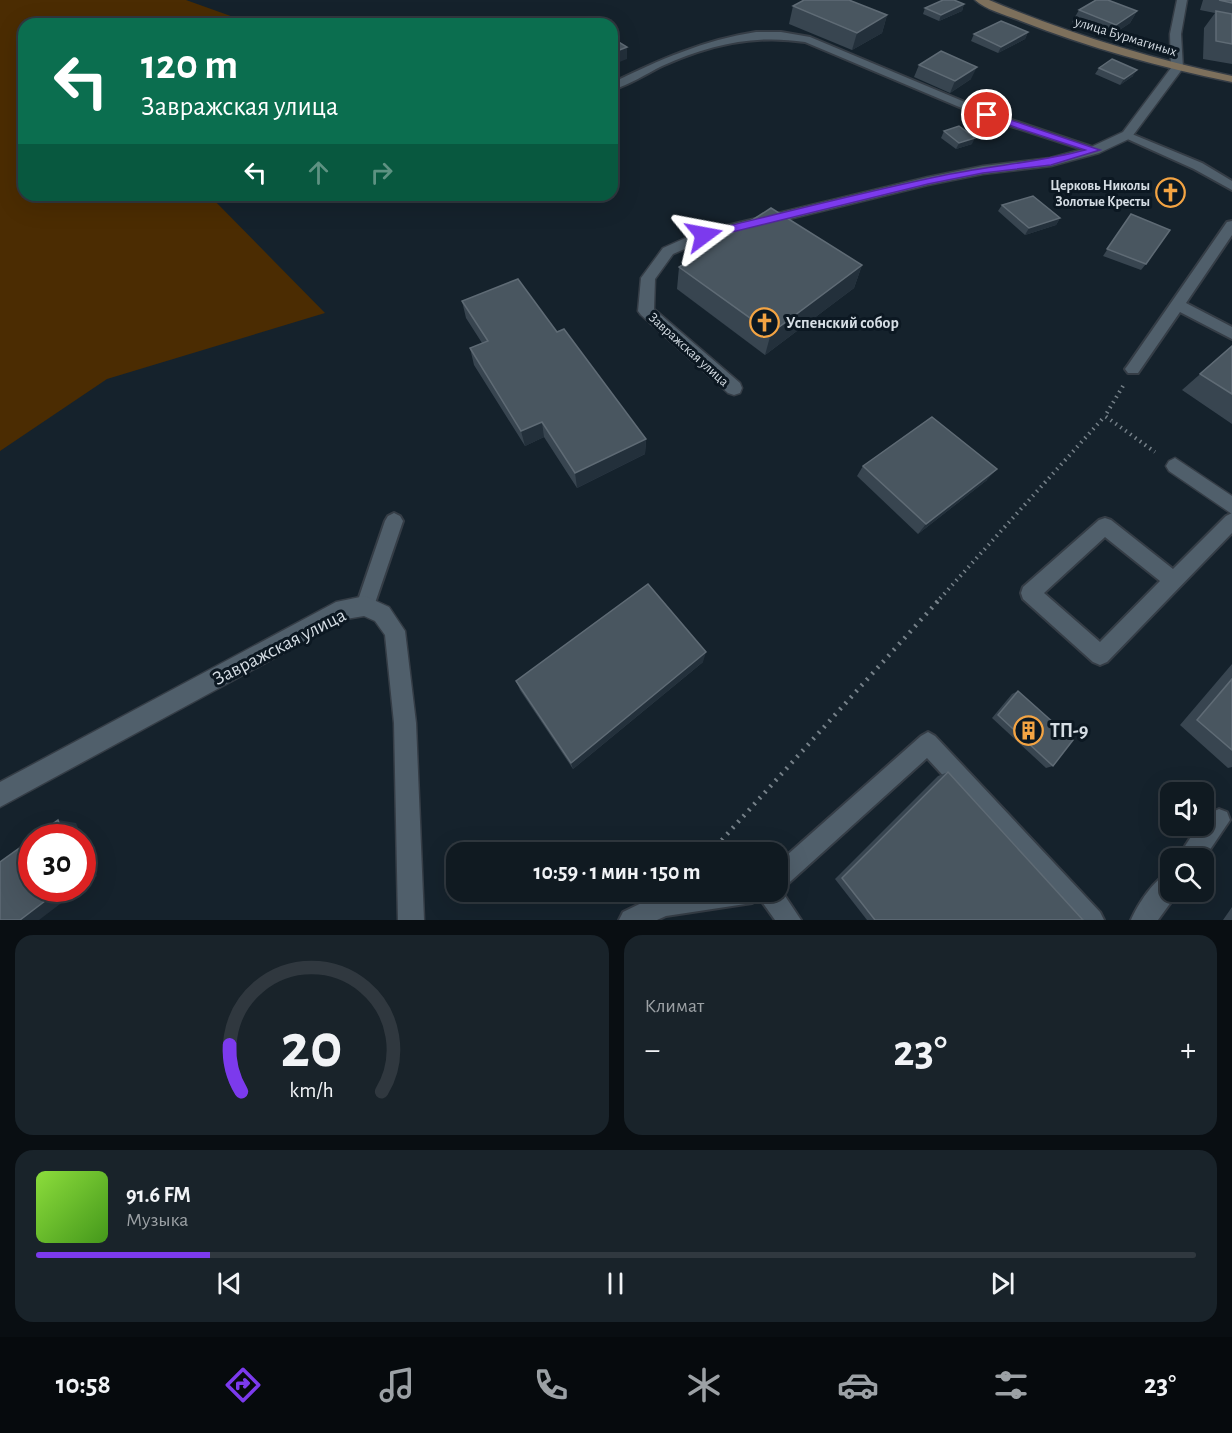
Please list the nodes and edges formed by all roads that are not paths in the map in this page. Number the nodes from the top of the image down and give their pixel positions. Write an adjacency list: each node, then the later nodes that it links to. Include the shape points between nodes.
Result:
1 (980, 0): 3 (street, улица Бурмагиных, via 1057,31)
2 (1182, 0): 3 (street, via 1173,45)
3 (1177, 68): 4 (street, улица Бурмагиных); 6 (street, Завражская улица)
4 (1232, 79)
5 (618, 84): 7 (lane, via 692,49 725,39 785,34 807,39 987,115)
6 (1127, 135): 7 (street, Завражская улица); 8 (lane, via 1198,166)
7 (1095, 150): 13 (street, Завражская улица, via 1051,162 928,181 704,235 668,251 648,278 646,311)
8 (1232, 186)
9 (1232, 225): 10 (lane)
10 (1177, 304): 11 (lane); 12 (lane)
11 (1232, 334)
12 (1133, 369)
13 (734, 388)
14 (1175, 466): 15 (street)
15 (1232, 506)
16 (394, 521): 19 (lane)
17 (1232, 521): 18 (lane)
18 (1173, 580): 18 (lane, via 1100,656 1030,593 1105,526)
19 (365, 606): 20 (street, Завражская улица, via 344,609); 27 (street, Завражская улица, via 382,614 395,631 405,723)
20 (0, 795)
21 (1219, 820): 22 (lane)
22 (1198, 848)
23 (788, 870): 30 (lane, via 928,742)
24 (1160, 897): 31 (lane)
25 (678, 902): 28 (lane, via 664,904)
26 (776, 902): 29 (lane)
27 (411, 920)
28 (631, 920)
29 (789, 920)
30 (1092, 920)
31 (1143, 920)

